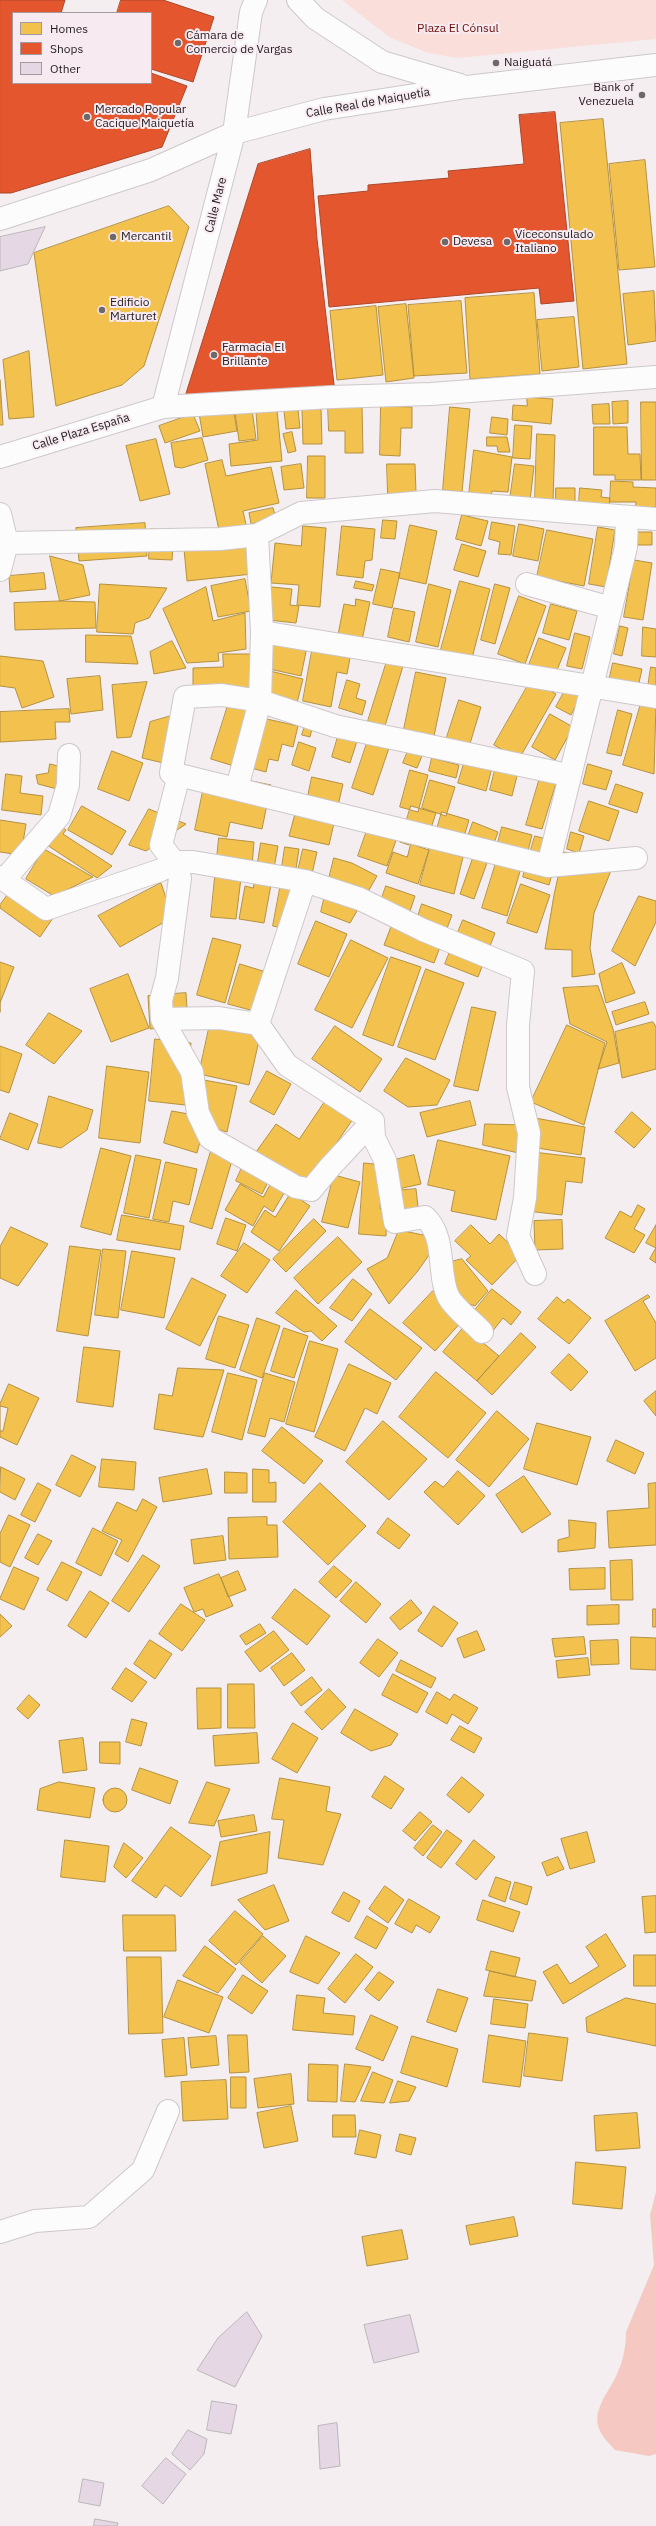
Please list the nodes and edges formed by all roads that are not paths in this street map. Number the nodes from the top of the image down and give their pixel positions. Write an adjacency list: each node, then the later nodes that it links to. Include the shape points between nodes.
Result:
1 (256, 0): 5 (street, Calle Mare, via 251,12)
2 (298, 0): 4 (street, via 315,18 382,62)
3 (656, 65): 4 (street, Calle Real de Maiquetía)
4 (467, 87): 5 (street, Calle Real de Maiquetía, via 324,109)
5 (234, 133): 6 (street, Calle Real de Maiquetía, via 151,170); 8 (street, Calle Mare)
6 (0, 219)
7 (656, 377): 8 (street, Calle Plaza España, via 431,394 331,397)
8 (163, 408): 9 (street, Calle Plaza España)
9 (0, 457)
10 (0, 514): 14 (street)
11 (627, 518): 12 (street); 13 (street, via 435,501 301,513); 17 (street, via 626,547)
12 (656, 519)
13 (256, 535): 14 (street, via 220,539); 18 (street)
14 (7, 543): 15 (street)
15 (0, 570)
16 (527, 584): 17 (street)
17 (610, 608): 19 (street)
18 (262, 632): 19 (street); 21 (street)
19 (592, 687): 20 (street); 24 (street)
20 (656, 697)
21 (260, 701): 23 (street, via 222,695 185,697 171,773); 24 (street, via 335,726); 25 (street)
22 (69, 754): 29 (street, via 68,786 59,816)
23 (179, 775): 25 (street); 27 (street, via 161,845)
24 (568, 775): 28 (street)
25 (237, 788): 28 (street)
26 (636, 858): 28 (street)
27 (174, 862): 29 (street, via 161,870 46,909); 30 (street, via 193,862); 31 (street, via 180,878 167,978 161,1000)
28 (548, 866)
29 (2, 878)
30 (305, 881): 32 (street); 34 (street, via 360,899 423,930 523,971 518,1025 518,1087 529,1133 525,1198 518,1236)
31 (162, 1019): 32 (street, via 219,1018); 33 (street, via 192,1072 198,1113 210,1138 296,1187 311,1190)
32 (258, 1024): 33 (street, via 287,1065)
33 (373, 1121): 35 (street, via 374,1138 385,1160 395,1222 425,1217 428,1220 436,1231 448,1296)
34 (535, 1274)
35 (482, 1332)
36 (168, 2111): 37 (street, via 143,2170 89,2217 34,2221)
37 (0, 2232)

